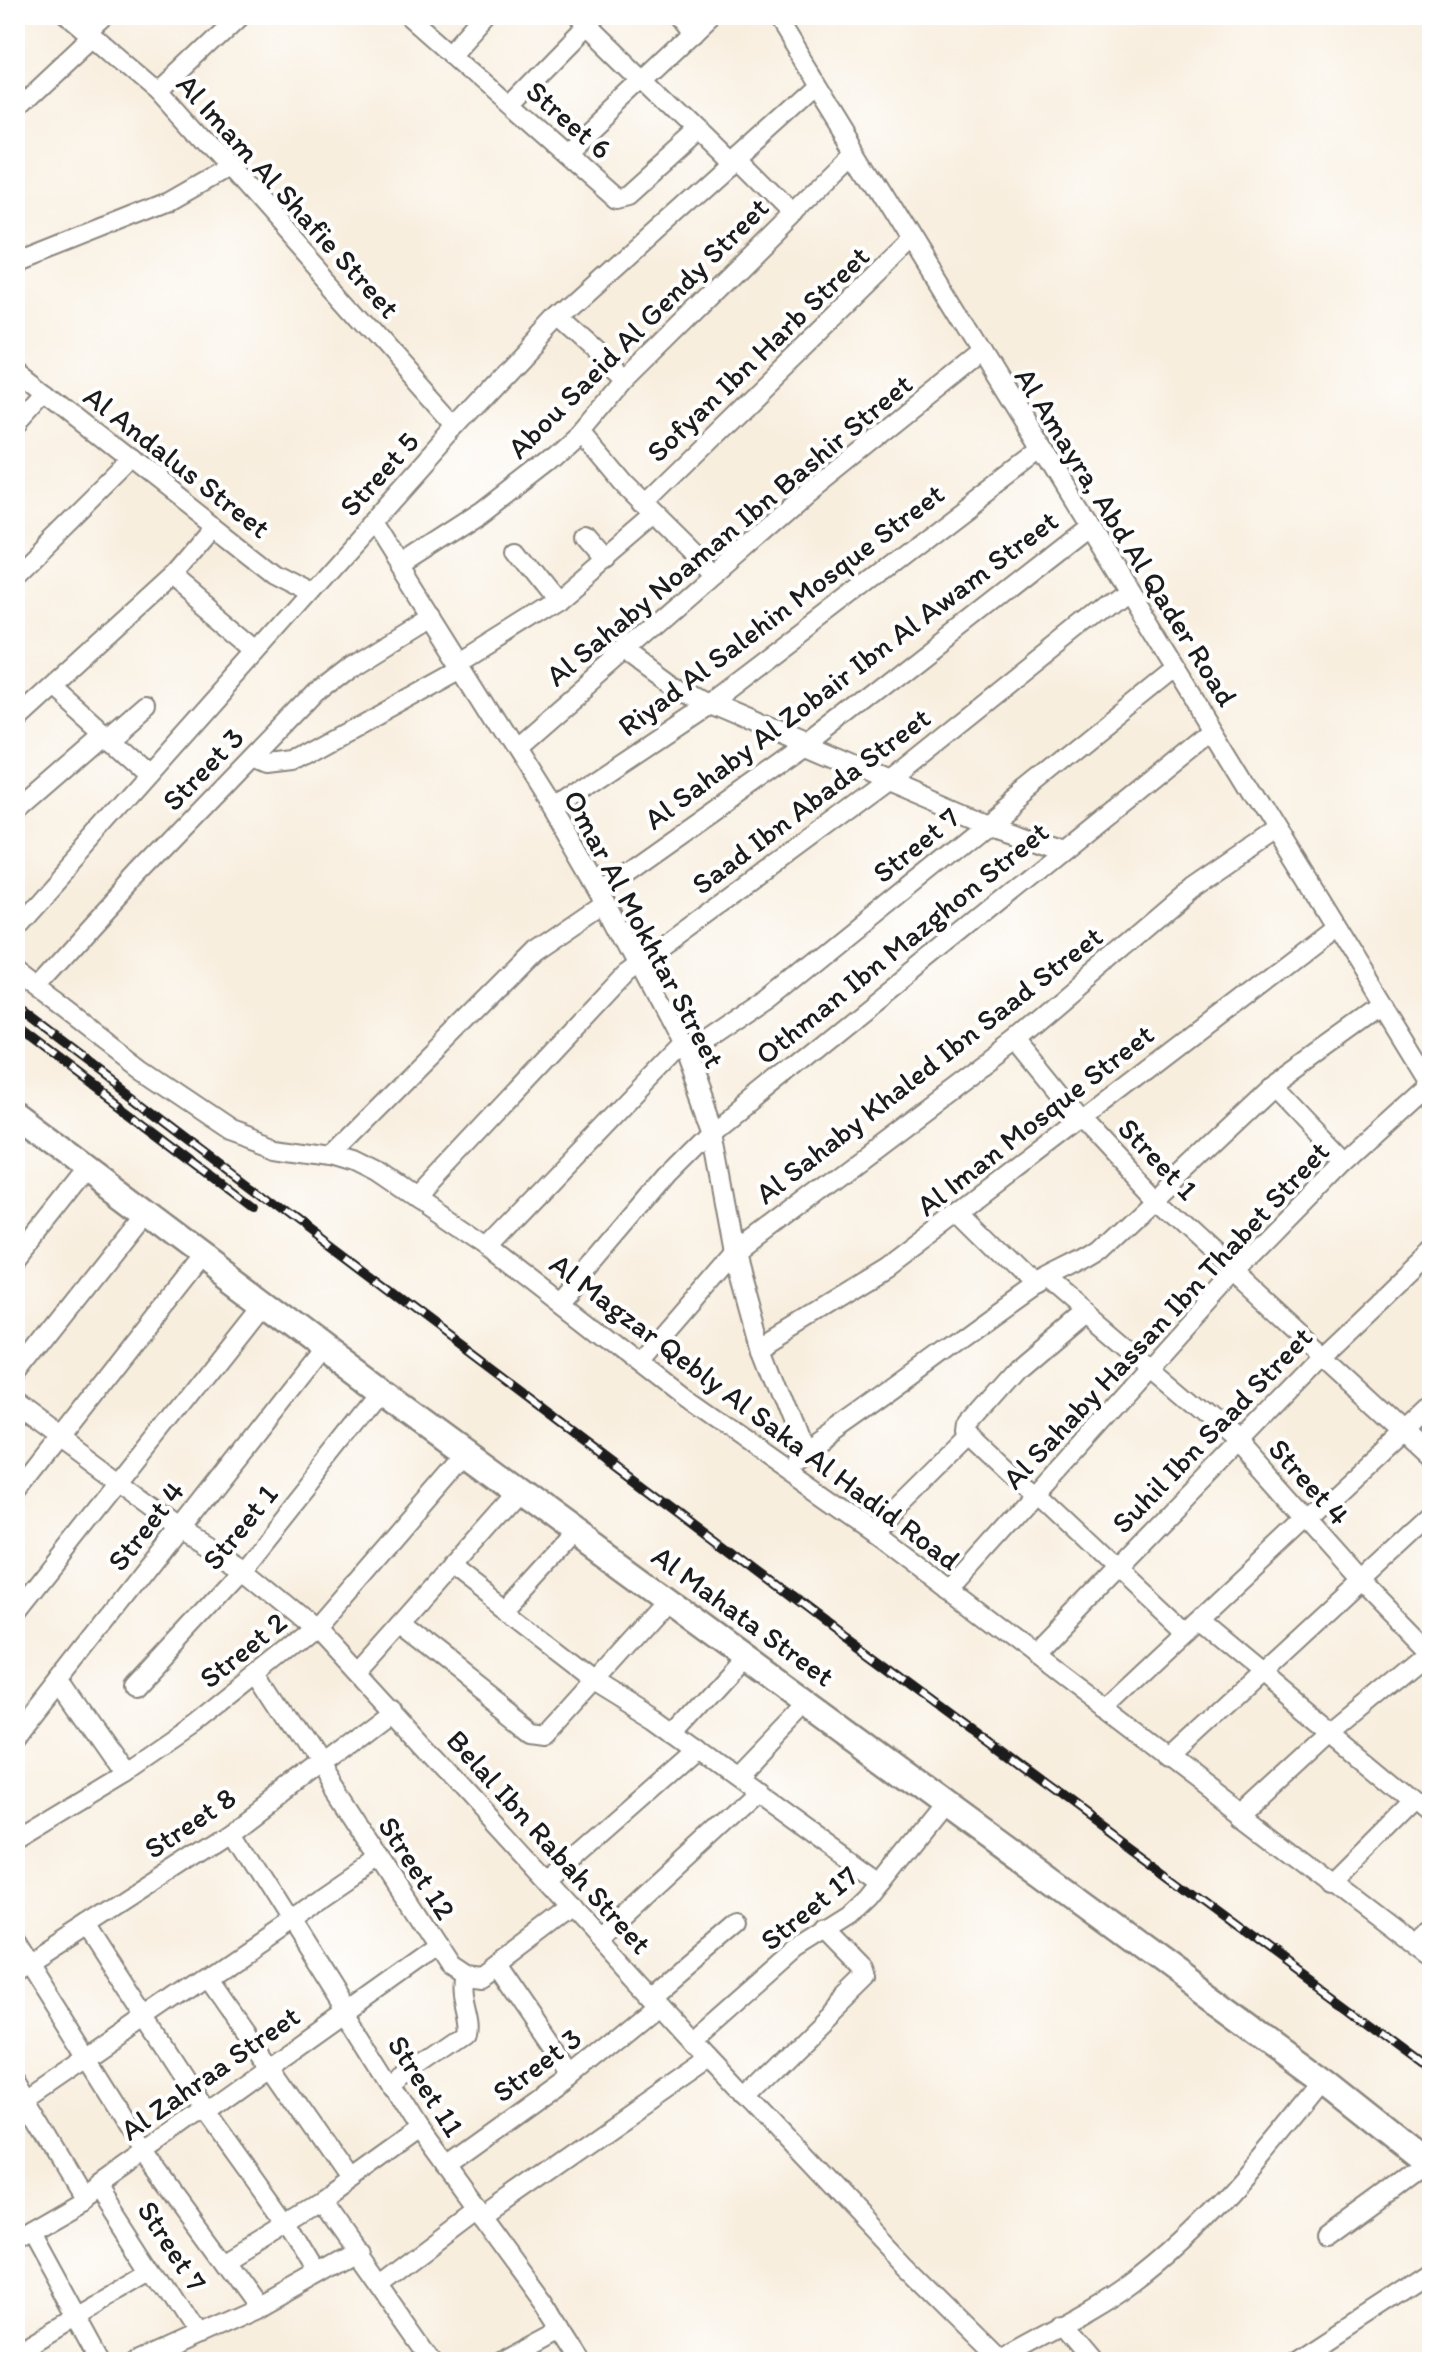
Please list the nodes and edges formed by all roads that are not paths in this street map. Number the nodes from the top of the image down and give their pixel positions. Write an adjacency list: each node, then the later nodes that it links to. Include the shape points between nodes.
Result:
1 (67, 12): 10 (street, Al Imam Al Shafie Street)
2 (110, 12): 10 (street)
3 (244, 12): 15 (street)
4 (404, 12): 12 (street, Street 6)
5 (485, 12): 12 (street)
6 (674, 12): 11 (street)
7 (714, 12): 11 (street)
8 (772, 12): 14 (street, Al Amayra, Abd Al Qader Road)
9 (588, 17): 13 (street); 16 (street)
10 (91, 33): 15 (street, Al Imam Al Shafie Street); 17 (street)
11 (691, 34): 13 (street)
12 (449, 52): 16 (street, Street 6)
13 (643, 79): 18 (street); 20 (street)
14 (817, 86): 19 (street, Al Amayra, Abd Al Qader Road); 21 (street, Street 5)
15 (160, 92): 22 (street, Al Imam Al Shafie Street)
16 (510, 105): 20 (street, Street 6)
17 (12, 111)
18 (698, 132): 20 (street, Street 6, via 622,199); 21 (street)
19 (856, 150): 23 (street, Abou Saeid Al Gendy Street); 24 (street, Al Amayra, Abd Al Qader Road)
20 (564, 153)
21 (734, 161): 23 (street); 26 (street, Street 5)
22 (229, 167): 25 (street, via 168,202); 31 (street, Al Imam Al Shafie Street)
23 (793, 213): 29 (street, Abou Saeid Al Gendy Street)
24 (912, 241): 27 (street, Al Amayra, Abd Al Qader Road); 36 (street, Sofyan Ibn Harb Street)
25 (12, 264)
26 (560, 318): 29 (street); 31 (street, Street 5)
27 (982, 354): 34 (street, Al Amayra, Abd Al Qader Road); 45 (street, Al Sahaby Noaman Ibn Bashir Street)
28 (12, 368): 30 (street, Al Andalus Street)
29 (626, 377): 32 (street, Abou Saeid Al Gendy Street)
30 (48, 396): 33 (street); 35 (street, Al Andalus Street)
31 (458, 427): 37 (street, Street 5)
32 (579, 433): 36 (street); 43 (street, Abou Saeid Al Gendy Street, via 492,505)
33 (12, 436)
34 (1040, 450): 39 (street, Al Amayra, Abd Al Qader Road); 56 (street, Riyad Al Salehin Mosque Street)
35 (130, 460): 38 (street, Al Andalus Street); 46 (street)
36 (648, 511): 42 (street, Sofyan Ibn Harb Street); 45 (street)
37 (372, 524): 43 (street, Omar Al Mokhtar Street); 48 (street, Street 5)
38 (214, 526): 44 (street); 48 (street, Al Andalus Street, via 272,572)
39 (1086, 526): 47 (street, Al Amayra, Abd Al Qader Road); 61 (street, Al Sahaby Al Zobair Ibn Al Awam Street)
40 (586, 535): 42 (street)
41 (517, 548): 49 (street)
42 (606, 559): 49 (street, Sofyan Ibn Harb Street)
43 (399, 566): 50 (street, Omar Al Mokhtar Street)
44 (172, 576): 51 (street); 55 (street)
45 (714, 576): 52 (street, Al Sahaby Noaman Ibn Bashir Street)
46 (12, 577)
47 (1126, 590): 54 (street, Al Amayra, Abd Al Qader Road); 65 (street, Saad Ibn Abada Street)
48 (311, 592): 51 (street, Street 5)
49 (558, 600): 53 (street, Sofyan Ibn Harb Street)
50 (430, 615): 53 (street, Omar Al Mokhtar Street); 63 (street, Street 3, via 314,693)
51 (259, 650): 64 (street, Street 5)
52 (628, 650): 56 (street); 62 (street, Al Sahaby Noaman Ibn Bashir Street)
53 (460, 664): 62 (street, Omar Al Mokhtar Street); 63 (street, Sofyan Ibn Harb Street, via 290,762)
54 (1176, 671): 59 (street, Al Amayra, Abd Al Qader Road); 68 (street, Street 7)
55 (50, 688): 58 (street); 60 (street)
56 (708, 704): 61 (street); 66 (street, Riyad Al Salehin Mosque Street)
57 (144, 706): 60 (street)
58 (12, 722)
59 (1211, 728): 69 (street, Al Amayra, Abd Al Qader Road); 70 (street, Othman Ibn Mazghon Street)
60 (105, 737): 64 (street); 67 (street)
61 (806, 746): 65 (street); 71 (street, Al Sahaby Al Zobair Ibn Al Awam Street)
62 (514, 750): 66 (street, Omar Al Mokhtar Street)
63 (252, 759): 76 (street, Street 3)
64 (148, 775): 73 (street, Street 5)
65 (888, 781): 68 (street); 74 (street, Saad Ibn Abada Street)
66 (551, 809): 71 (street, Omar Al Mokhtar Street)
67 (12, 814)
68 (987, 823): 70 (street); 79 (street, Street 7, via 769,998)
69 (1274, 832): 72 (street, Al Amayra, Abd Al Qader Road); 78 (street, Al Sahaby Khaled Ibn Saad Street, via 1192,889)
70 (1062, 849): 84 (street, Othman Ibn Mazghon Street)
71 (602, 898): 74 (street, Omar Al Mokhtar Street); 85 (street, Al Sahaby Al Zobair Ibn Al Awam Street, via 535,951)
72 (1333, 926): 77 (street, Al Amayra, Abd Al Qader Road); 83 (street, Al Iman Mosque Street)
73 (12, 928)
74 (638, 966): 79 (street, Omar Al Mokhtar Street); 88 (street, Saad Ibn Abada Street, via 612,985)
75 (12, 969): 76 (street, Al Magzar Qebly Al Saka Al Hadid Road)
76 (37, 988): 85 (street, Al Magzar Qebly Al Saka Al Hadid Road, via 231,1129 278,1146)
77 (1384, 1008): 80 (street); 81 (street, Al Amayra, Abd Al Qader Road)
78 (1016, 1039): 83 (street, Street 1); 94 (street, Al Sahaby Khaled Ibn Saad Street)
79 (682, 1051): 84 (street, Omar Al Mokhtar Street); 92 (street, Street 7)
80 (1274, 1086): 86 (street); 89 (street)
81 (1432, 1086): 86 (street, Al Sahaby Hassan Ibn Thabet Street)
82 (12, 1114): 87 (street, Al Mahata Street)
83 (1081, 1119): 89 (street, Street 1); 90 (street, Al Iman Mosque Street)
84 (712, 1132): 94 (street, Omar Al Mokhtar Street); 100 (street, Othman Ibn Mazghon Street)
85 (333, 1154): 88 (street, Al Magzar Qebly Al Saka Al Hadid Road, via 378,1172)
86 (1344, 1161): 97 (street, Al Sahaby Hassan Ibn Thabet Street)
87 (87, 1170): 91 (street, Al Mahata Street); 96 (street)
88 (416, 1198): 92 (street, Al Magzar Qebly Al Saka Al Hadid Road)
89 (1154, 1199): 97 (street, Street 1); 98 (street, via 1100,1251)
90 (961, 1212): 98 (street, Street 4); 102 (street, Al Iman Mosque Street, via 872,1278)
91 (145, 1213): 95 (street, Al Mahata Street); 107 (street)
92 (487, 1246): 100 (street, Al Magzar Qebly Al Saka Al Hadid Road)
93 (1434, 1249): 104 (street, Suhil Ibn Saad Street)
94 (735, 1251): 102 (street, Omar Al Mokhtar Street); 105 (street, Al Sahaby Khaled Ibn Saad Street)
95 (202, 1255): 99 (street, Al Mahata Street); 113 (street)
96 (12, 1264)
97 (1234, 1273): 104 (street, Street 1); 106 (street, Al Sahaby Hassan Ibn Thabet Street)
98 (1042, 1283): 101 (street, Street 4); 116 (street)
99 (263, 1301): 103 (street, Al Mahata Street); 119 (street)
100 (561, 1303): 105 (street, Al Magzar Qebly Al Saka Al Hadid Road)
101 (1083, 1312): 106 (street, Street 4); 112 (street, via 1017,1368 968,1422)
102 (761, 1345): 116 (street, Omar Al Mokhtar Street)
103 (322, 1346): 108 (street, Al Mahata Street); 125 (street, Street 4)
104 (1324, 1352): 111 (street, Street 1); 114 (street, Suhil Ibn Saad Street)
105 (638, 1363): 118 (street, Al Magzar Qebly Al Saka Al Hadid Road)
106 (1147, 1368): 114 (street, Street 4); 121 (street, Al Sahaby Hassan Ibn Thabet Street)
107 (12, 1381)
108 (384, 1393): 115 (street, Al Mahata Street); 129 (street, Street 1)
109 (1434, 1400): 111 (street)
110 (12, 1404): 113 (street, Belal Ibn Rabah Street)
111 (1404, 1428): 117 (street, Street 1); 124 (street)
112 (972, 1433): 121 (street); 126 (street)
113 (58, 1438): 119 (street, Belal Ibn Rabah Street); 122 (street)
114 (1237, 1443): 124 (street, Street 4); 130 (street, Suhil Ibn Saad Street)
115 (466, 1453): 120 (street, Al Mahata Street); 138 (street, Street 2)
116 (803, 1454): 118 (street)
117 (1434, 1456)
118 (782, 1468): 126 (street, Al Magzar Qebly Al Saka Al Hadid Road)
119 (119, 1483): 125 (street, Belal Ibn Rabah Street); 135 (street)
120 (518, 1491): 127 (street, Al Mahata Street); 128 (street)
121 (1038, 1494): 130 (street); 132 (street, Al Sahaby Hassan Ibn Thabet Street)
122 (12, 1497)
123 (1434, 1514): 131 (street)
124 (1308, 1519): 131 (street, Street 4); 137 (street)
125 (179, 1528): 129 (street, Belal Ibn Rabah Street); 145 (street, Street 4)
126 (872, 1531): 132 (street, Al Magzar Qebly Al Saka Al Hadid Road)
127 (574, 1533): 133 (street, Al Mahata Street); 134 (street)
128 (449, 1568): 134 (street); 136 (street)
129 (243, 1569): 138 (street, Belal Ibn Rabah Street); 147 (street, Street 1)
130 (1115, 1570): 137 (street); 140 (street, Suhil Ibn Saad Street)
131 (1361, 1582): 139 (street, Street 4); 144 (street)
132 (949, 1590): 140 (street, Al Magzar Qebly Al Saka Al Hadid Road)
133 (666, 1599): 141 (street, Al Mahata Street); 146 (street)
134 (504, 1610): 146 (street)
135 (12, 1618)
136 (399, 1624): 142 (street); 146 (street, via 539,1732 550,1730)
137 (1192, 1627): 144 (street); 150 (street)
138 (315, 1628): 142 (street, Belal Ibn Rabah Street); 143 (street, Street 2)
139 (1432, 1650): 152 (street)
140 (1033, 1654): 150 (street, Al Magzar Qebly Al Saka Al Hadid Road)
141 (744, 1657): 148 (street, Al Mahata Street); 151 (street)
142 (357, 1672): 149 (street, Belal Ibn Rabah Street)
143 (259, 1674): 156 (street, Street 12); 157 (street, Street 2)
144 (1260, 1674): 152 (street); 155 (street)
145 (61, 1679): 153 (street, Street 4); 157 (street)
146 (594, 1680): 151 (street)
147 (132, 1689)
148 (806, 1702): 158 (street); 161 (street, Al Mahata Street)
149 (391, 1709): 156 (street, Street 8); 167 (street, Belal Ibn Rabah Street)
150 (1104, 1709): 155 (street, Al Magzar Qebly Al Saka Al Hadid Road)
151 (676, 1733): 154 (street)
152 (1331, 1734): 160 (street); 162 (street)
153 (12, 1740)
154 (699, 1749): 158 (street); 167 (street)
155 (1169, 1758): 162 (street, Al Magzar Qebly Al Saka Al Hadid Road)
156 (318, 1764): 164 (street, Street 8); 166 (street, Street 12)
157 (126, 1772): 165 (street, Street 2)
158 (736, 1775): 159 (street)
159 (757, 1790): 168 (street); 176 (street)
160 (1413, 1801): 163 (street); 169 (street)
161 (946, 1804): 168 (street, Street 17); 194 (street, Al Mahata Street)
162 (1243, 1815): 169 (street, Al Magzar Qebly Al Saka Al Hadid Road)
163 (1433, 1815)
164 (232, 1830): 171 (street, Street 11); 174 (street, Street 8)
165 (12, 1842)
166 (379, 1859): 171 (street); 179 (street, Street 12)
167 (548, 1882): 170 (street, Belal Ibn Rabah Street)
168 (884, 1882): 175 (street, Street 17)
169 (1331, 1882): 178 (street, Al Magzar Qebly Al Saka Al Hadid Road)
170 (572, 1908): 176 (street, Belal Ibn Rabah Street); 181 (street)
171 (289, 1921): 184 (street); 186 (street, Street 11)
172 (738, 1921): 185 (street, Street 3)
173 (1434, 1924): 178 (street)
174 (86, 1925): 182 (street, Street 8); 187 (street)
175 (826, 1931): 188 (street, Street 17); 196 (street, via 867,1979)
176 (598, 1937): 185 (street, Belal Ibn Rabah Street)
177 (12, 1940): 182 (street)
178 (1414, 1943): 180 (street, Al Magzar Qebly Al Saka Al Hadid Road)
179 (436, 1946): 183 (street, Street 12); 186 (street, Al Zahraa Street)
180 (1434, 1959)
181 (497, 1968): 183 (street); 192 (street)
182 (19, 1969): 190 (street)
183 (462, 1976): 195 (street, via 467,2033)
184 (208, 1977): 187 (street); 191 (street)
185 (655, 1999): 188 (street, Belal Ibn Rabah Street); 192 (street, Street 3)
186 (345, 2011): 191 (street, Al Zahraa Street); 195 (street, Street 11)
187 (147, 2018): 190 (street); 198 (street)
188 (694, 2042): 189 (street, Belal Ibn Rabah Street)
189 (708, 2058): 196 (street, Belal Ibn Rabah Street); 207 (street)
190 (86, 2060): 197 (street); 200 (street)
191 (267, 2065): 198 (street, Al Zahraa Street); 203 (street)
192 (571, 2076): 201 (street, Street 3)
193 (12, 2080): 197 (street)
194 (1322, 2081): 202 (street, Al Mahata Street); 219 (street, via 1250,2171 1178,2242 1132,2282)
195 (391, 2085): 199 (street, Street 11)
196 (746, 2098): 223 (street, Belal Ibn Rabah Street)
197 (19, 2106): 205 (street)
198 (205, 2109): 200 (street, Al Zahraa Street); 208 (street)
199 (420, 2130): 201 (street, Street 11); 203 (street)
200 (146, 2152): 204 (street, Al Zahraa Street); 212 (street)
201 (446, 2166): 207 (street, Street 11)
202 (1430, 2167): 210 (street)
203 (349, 2180): 206 (street)
204 (100, 2186): 205 (street, Al Zahraa Street); 213 (street, Street 7)
205 (84, 2198): 209 (street, Al Zahraa Street)
206 (320, 2202): 208 (street); 211 (street)
207 (479, 2210): 216 (street); 220 (street, Street 11)
208 (286, 2222): 212 (street); 215 (street)
209 (20, 2234): 218 (street)
210 (1329, 2235)
211 (356, 2252): 215 (street); 216 (street)
212 (224, 2260): 217 (street)
213 (154, 2269): 218 (street); 221 (street, Street 7)
214 (1434, 2270): 230 (street)
215 (317, 2274): 217 (street)
216 (378, 2281): 226 (street)
217 (258, 2308): 221 (street)
218 (75, 2317): 222 (street); 224 (street)
219 (1059, 2325): 223 (street); 229 (street)
220 (563, 2330): 227 (street); 228 (street, Street 11)
221 (197, 2336): 225 (street)
222 (16, 2353)
223 (1002, 2362)
224 (101, 2364)
225 (134, 2364)
226 (434, 2364)
227 (498, 2364)
228 (584, 2364)
229 (1092, 2364)
230 (1289, 2364)

